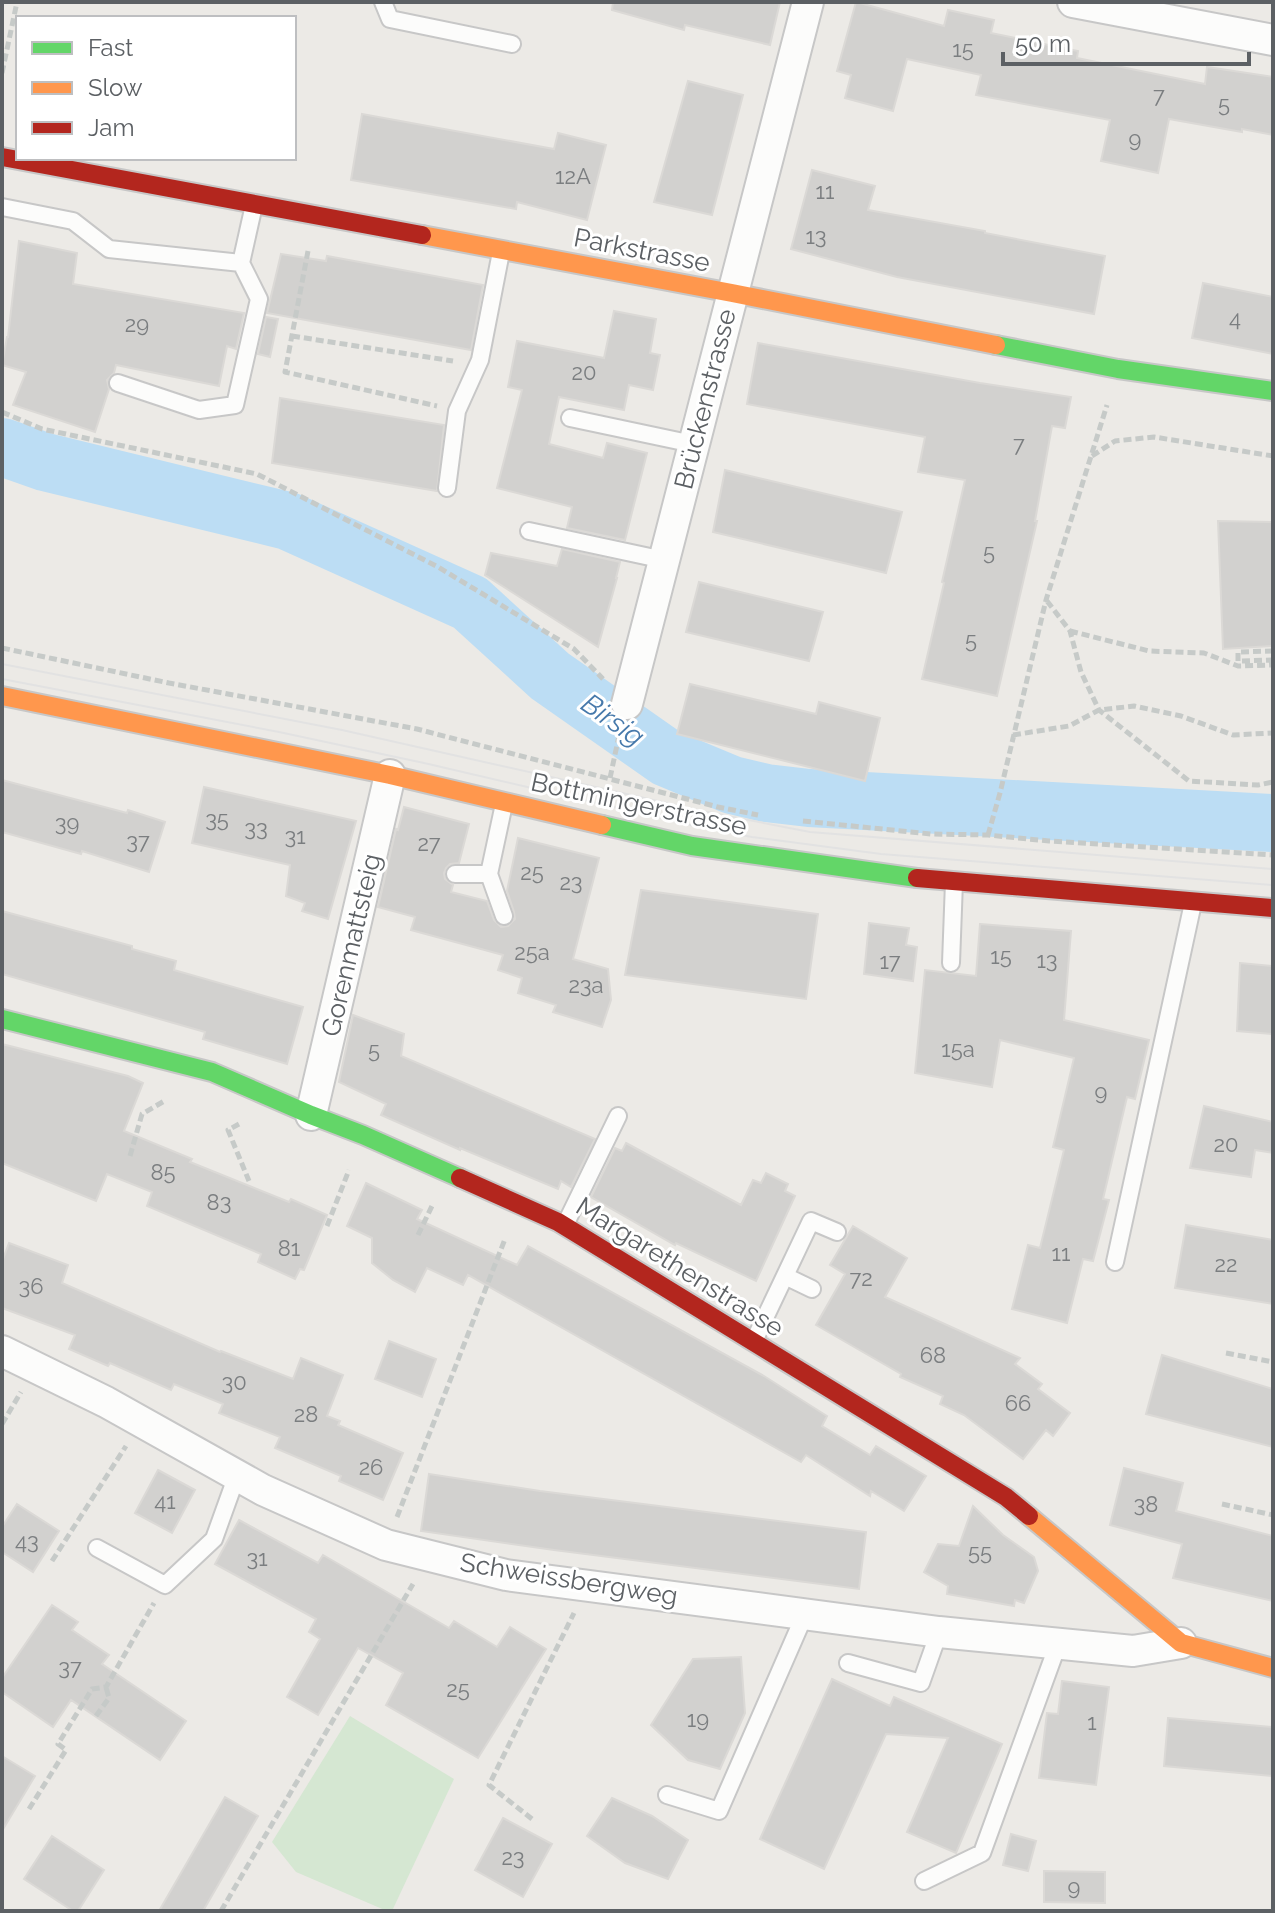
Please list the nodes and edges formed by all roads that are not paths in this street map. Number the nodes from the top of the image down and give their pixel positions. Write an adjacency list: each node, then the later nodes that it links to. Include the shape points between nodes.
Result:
1 (383, 2): 5 (lane, via 390,19)
2 (808, 2): 11 (street, Brückenstrasse)
3 (1073, 2): 4 (street)
4 (1273, 40)
5 (512, 44)
6 (18, 160): 7 (street, Parkstrasse)
7 (254, 204): 9 (street, Parkstrasse); 10 (lane)
8 (2, 207): 10 (lane, via 73,221 109,249)
9 (502, 250): 11 (street, Parkstrasse); 16 (lane, via 478,365 457,411)
10 (241, 263): 12 (lane, via 259,299 235,405 199,410)
11 (732, 293): 13 (street, Parkstrasse, via 1118,369); 15 (street, Brückenstrasse)
12 (118, 383)
13 (1273, 391)
14 (570, 418): 15 (lane)
15 (693, 444): 18 (street, Brückenstrasse)
16 (447, 488)
17 (529, 531): 18 (lane)
18 (664, 560): 20 (street, Brückenstrasse)
19 (2, 696): 21 (street, Bottmingerstrasse)
20 (624, 716)
21 (390, 775): 22 (street, Bottmingerstrasse); 31 (street, Gorenmattsteig)
22 (504, 802): 24 (lane); 25 (street, Bottmingerstrasse, via 692,846)
23 (455, 874): 24 (lane)
24 (489, 874): 28 (lane)
25 (954, 881): 26 (street, Bottmingerstrasse); 29 (lane)
26 (1193, 901): 27 (street, Bottmingerstrasse); 35 (lane)
27 (1273, 908)
28 (504, 916)
29 (951, 963)
30 (2, 1019): 31 (street, Margarethenstrasse, via 212,1072)
31 (311, 1115): 33 (street, Margarethenstrasse)
32 (618, 1116): 33 (lane)
33 (565, 1226): 38 (street, Margarethenstrasse)
34 (837, 1232): 36 (lane, via 811,1221)
35 (1115, 1262)
36 (785, 1276): 37 (lane); 38 (lane)
37 (812, 1289)
38 (753, 1343): 44 (street, Margarethenstrasse, via 1006,1497)
39 (2, 1351): 40 (street, Schweissbergweg)
40 (237, 1475): 41 (lane, via 214,1539 165,1585); 42 (street, Schweissbergweg, via 386,1545 506,1575)
41 (97, 1548)
42 (805, 1614): 43 (street, Schweissbergweg); 48 (lane, via 719,1811)
43 (939, 1632): 45 (street, Schweissbergweg); 46 (lane, via 921,1683)
44 (1181, 1643): 45 (street, Schweissbergweg, via 1133,1651); 47 (street, Margarethenstrasse)
45 (1058, 1644): 49 (lane, via 982,1853)
46 (848, 1663)
47 (1273, 1668)
48 (667, 1795)
49 (924, 1881)

